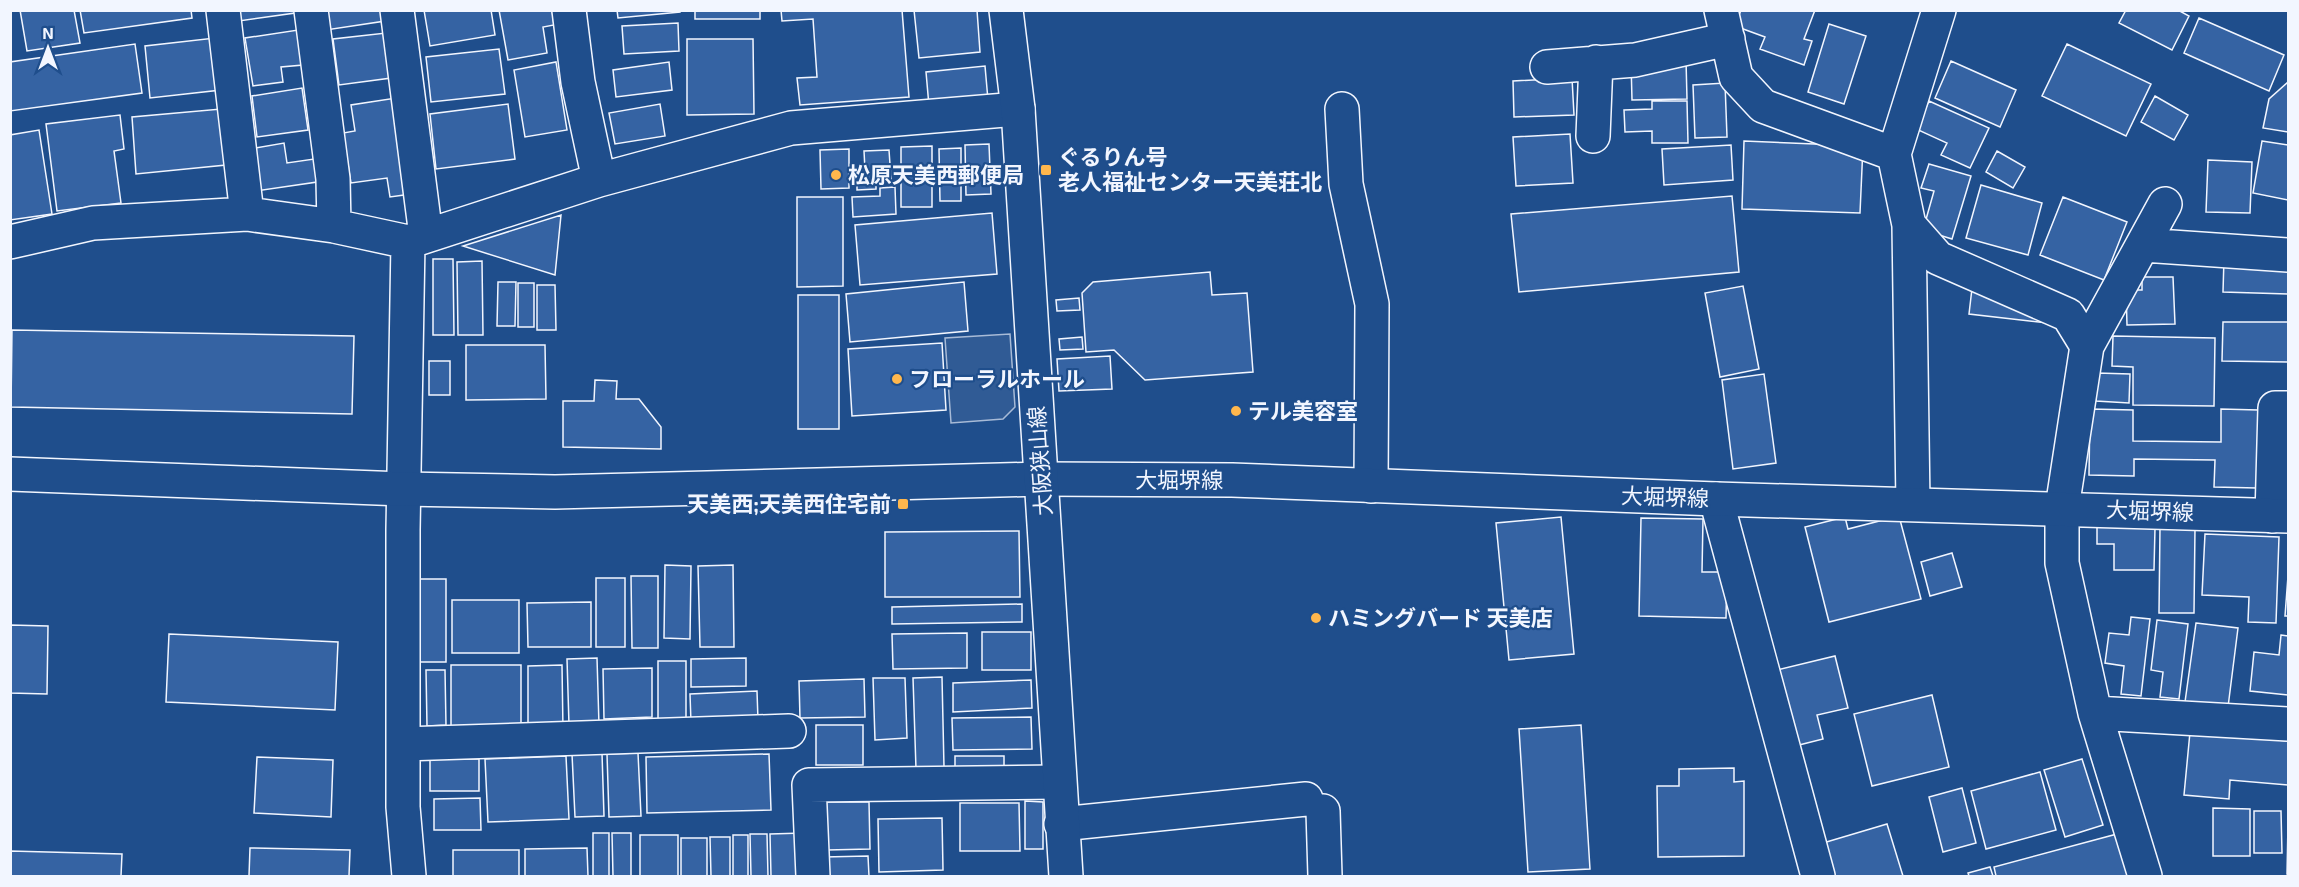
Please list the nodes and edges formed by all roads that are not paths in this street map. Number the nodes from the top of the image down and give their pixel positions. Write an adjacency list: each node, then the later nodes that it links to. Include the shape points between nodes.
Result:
1 (223, 10): 16 (street)
2 (311, 10): 18 (street, via 333,179)
3 (397, 10): 19 (street)
4 (569, 10): 14 (street, via 578,82)
5 (1006, 10): 11 (street, 大阪狭山線)
6 (1939, 10): 13 (street)
7 (1724, 25): 8 (street, via 1635,60); 13 (street, via 1737,77 1763,106)
8 (1596, 62): 9 (street); 12 (street)
9 (1547, 67)
10 (1342, 109): 27 (street, via 1346,184 1372,304)
11 (1018, 110): 14 (street, via 791,128); 26 (street, 大阪狭山線)
12 (1593, 136)
13 (1894, 154): 17 (street)
14 (598, 180): 19 (street)
15 (2165, 204): 21 (street)
16 (246, 214): 18 (street); 20 (street, via 93,223)
17 (1909, 225): 23 (street, via 1938,258 2068,315); 30 (street)
18 (334, 226): 19 (street)
19 (417, 239): 28 (street)
20 (10, 242)
21 (2143, 245): 22 (street); 23 (street)
22 (2289, 255)
23 (2087, 346): 31 (street)
24 (2289, 408): 32 (street, via 2275,408)
25 (10, 474): 28 (street, 大堀堺線)
26 (1041, 479): 27 (street, 大堀堺線, via 1232,480); 28 (street, 大堀堺線, via 555,492); 37 (street, 大阪狭山線)
27 (1371, 486): 29 (street, 大堀堺線)
28 (403, 489): 36 (street)
29 (1716, 499): 30 (street, 大堀堺線); 43 (street)
30 (1913, 504): 31 (street, 大堀堺線)
31 (2062, 508): 32 (street, 大堀堺線); 33 (street, via 2062,563)
32 (2280, 516)
33 (2095, 713): 34 (street); 44 (street)
34 (2289, 724)
35 (789, 731): 36 (street)
36 (403, 744): 39 (street)
37 (1059, 782): 38 (street, 大阪狭山線); 40 (street, via 809,785)
38 (1061, 824): 41 (street, 大阪狭山線); 42 (street, via 1314,805)
39 (409, 876)
40 (813, 876)
41 (1066, 876)
42 (1325, 876)
43 (1818, 876)
44 (2145, 876)

